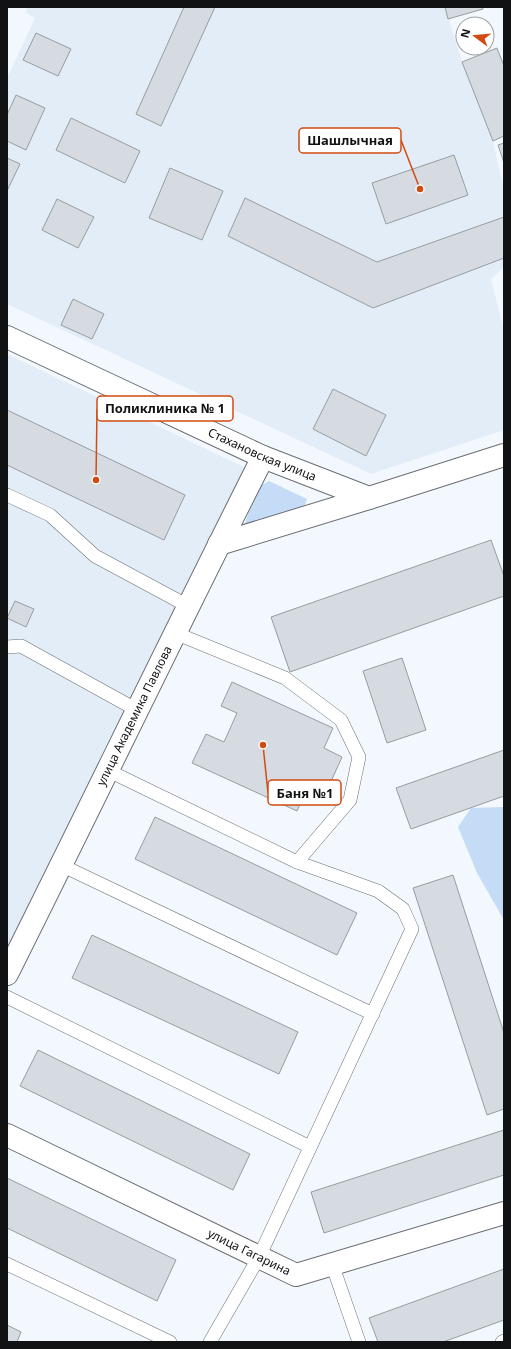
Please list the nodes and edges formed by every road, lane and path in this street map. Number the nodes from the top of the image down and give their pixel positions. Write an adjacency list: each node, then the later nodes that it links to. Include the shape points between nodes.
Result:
1 (7, 337): 3 (street, Стахановская улица)
2 (504, 456): 5 (street)
3 (263, 457): 5 (street, Стахановская улица); 6 (street, улица Академика Павлова)
4 (7, 495): 7 (lane, via 50,515 95,556)
5 (369, 498): 6 (street)
6 (218, 544): 7 (street, улица Академика Павлова)
7 (188, 606): 8 (street, улица Академика Павлова)
8 (175, 633): 10 (street, улица Академика Павлова); 12 (lane, via 285,678 341,720 359,757 350,800)
9 (7, 647): 10 (lane, via 22,646)
10 (138, 710): 11 (street, улица Академика Павлова)
11 (109, 771): 12 (lane); 13 (street, улица Академика Павлова)
12 (297, 862): 16 (lane, via 378,890 403,909 412,929)
13 (61, 865): 14 (street, улица Академика Павлова); 16 (lane)
14 (7, 974)
15 (7, 997): 18 (lane)
16 (373, 1014): 18 (lane)
17 (7, 1135): 20 (street, улица Гагарина)
18 (310, 1147): 20 (lane)
19 (504, 1213): 22 (street, улица Гагарина)
20 (259, 1257): 22 (street, улица Гагарина, via 296,1275); 24 (lane)
21 (7, 1264): 23 (lane)
22 (332, 1264): 25 (lane)
23 (170, 1342)
24 (210, 1342)
25 (359, 1342)

